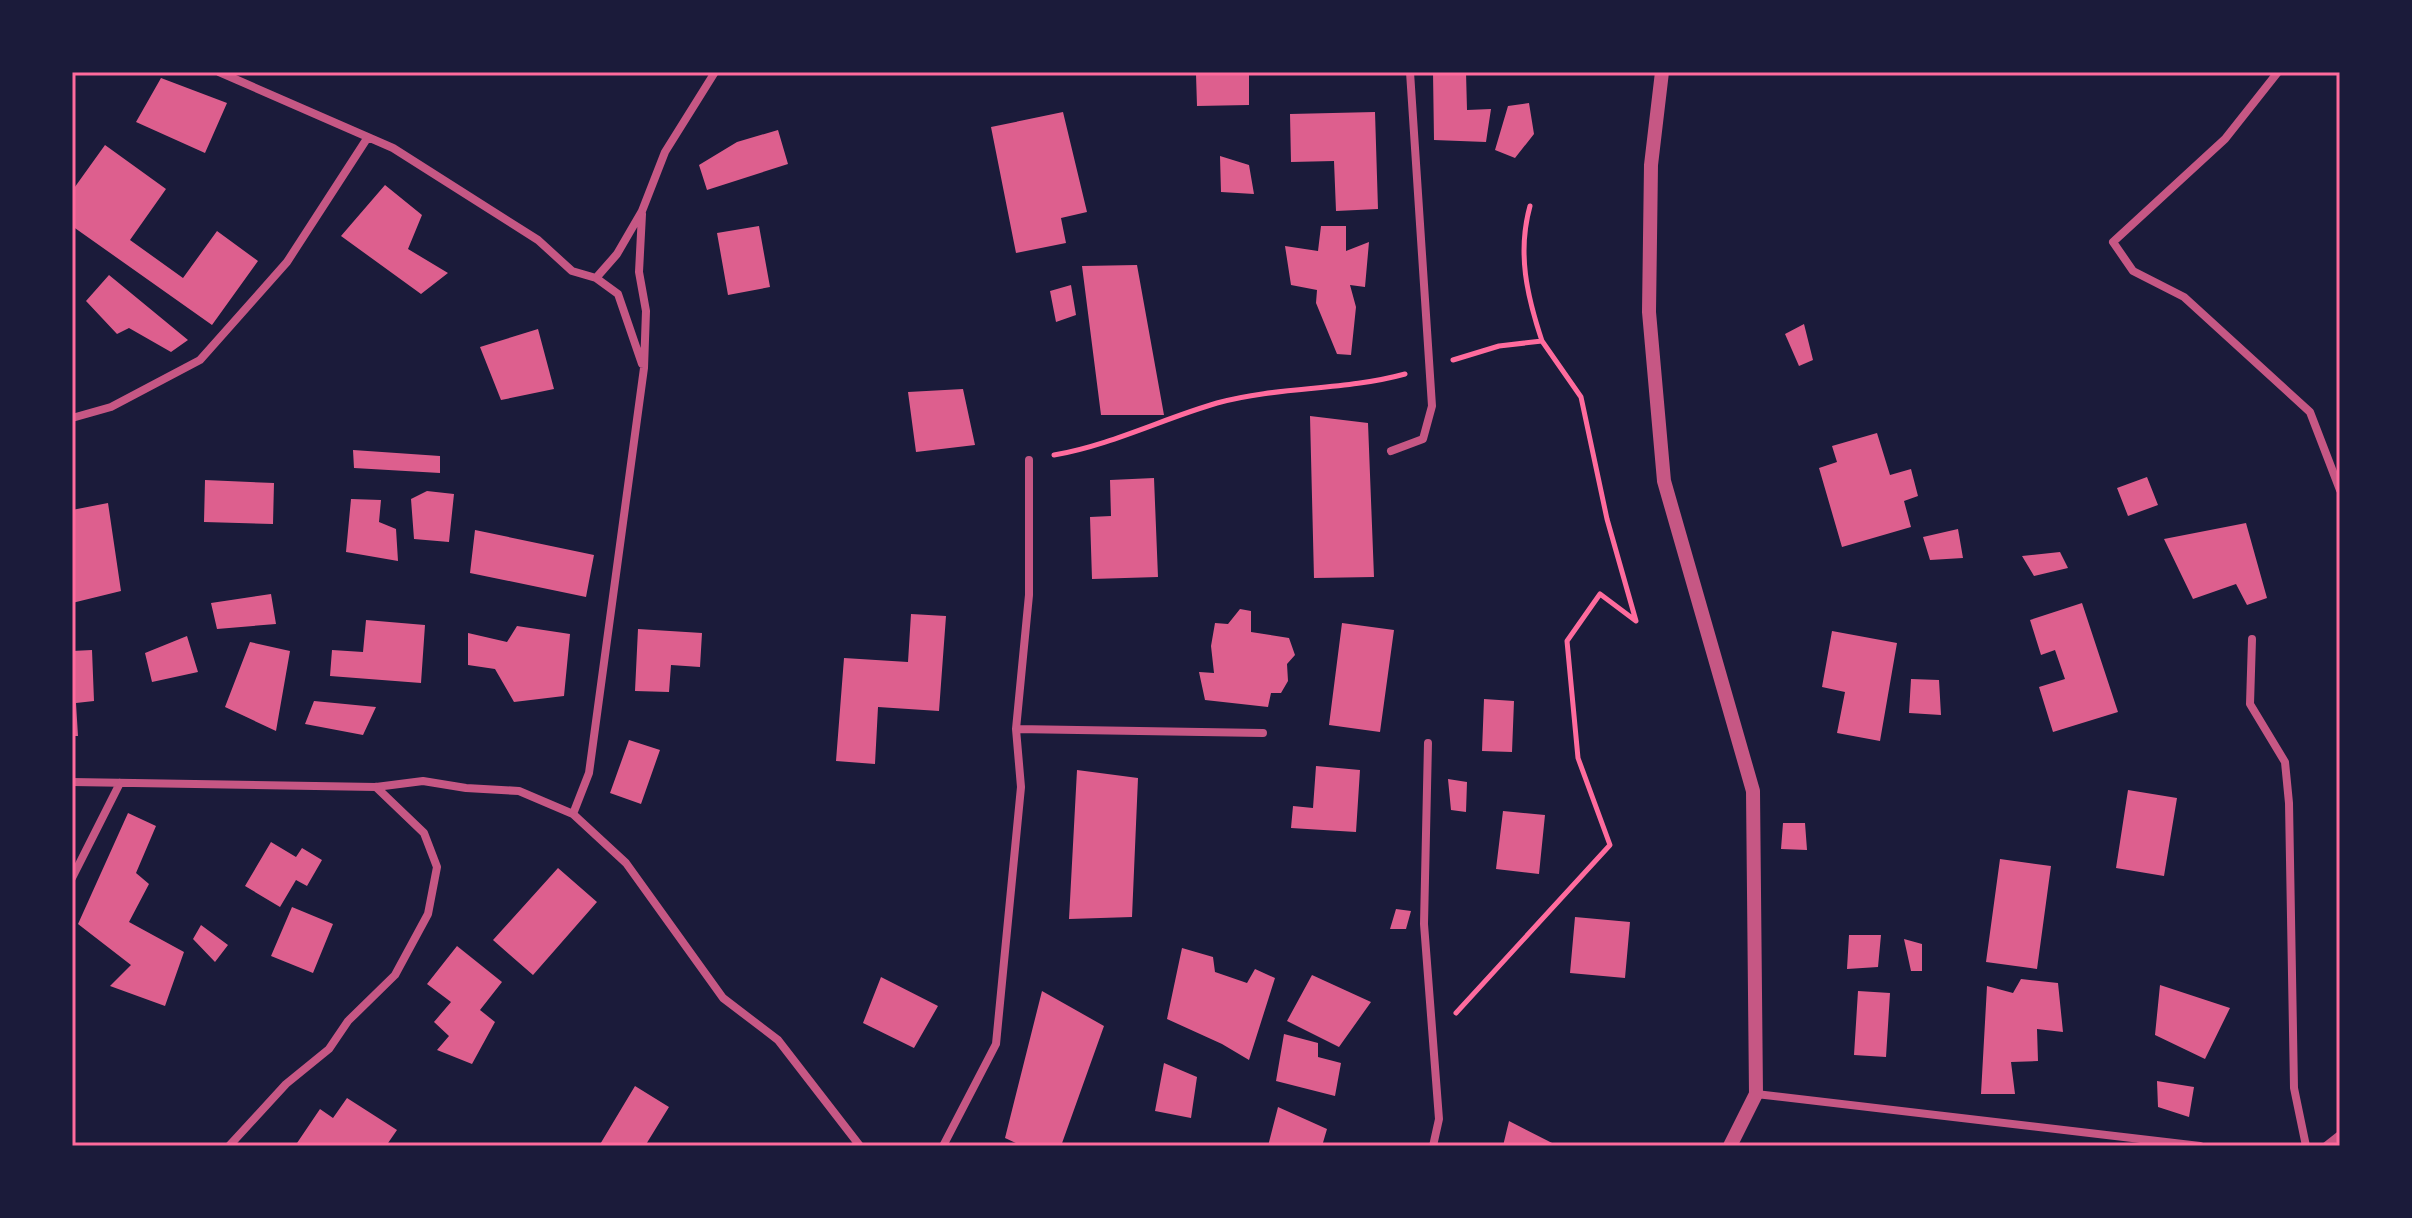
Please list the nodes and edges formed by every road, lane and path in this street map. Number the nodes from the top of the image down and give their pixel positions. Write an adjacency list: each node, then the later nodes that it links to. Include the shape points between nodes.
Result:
1 (219, 72): 6 (street)
2 (715, 72): 8 (street, via 665,152)
3 (1410, 72): 12 (street)
4 (1662, 72): 27 (street, via 1651,165 1649,312 1664,481 1753,791)
5 (2278, 72): 16 (street, via 2225,139 2113,242 2133,271 2184,297 2310,412)
6 (368, 137): 9 (street, via 485,205 538,240 572,271); 13 (street, via 287,262 200,360 111,407)
7 (1530, 206): 10 (path, via 1523,230 1528,297)
8 (642, 211): 9 (street); 11 (street)
9 (596, 278): 11 (street, via 618,294)
10 (1542, 341): 12 (path, via 1499,346); 26 (path, via 1581,397 1636,621 1600,594 1567,641 1578,758 1610,845)
11 (644, 368): 24 (street, via 589,773)
12 (1429, 368): 14 (street, via 1432,406 1423,439); 15 (path, via 1376,382 1283,390 1217,403 1128,436)
13 (72, 418)
14 (1391, 451)
15 (1029, 460): 18 (street, via 1029,595)
16 (2340, 490)
17 (2252, 639): 35 (street, via 2250,704 2285,762 2294,1088)
18 (1016, 729): 19 (street); 31 (street, via 1021,787 996,1044)
19 (1263, 733)
20 (1428, 743): 26 (street, via 1424,924)
21 (72, 782): 22 (street)
22 (120, 783): 23 (street); 25 (street)
23 (376, 787): 24 (street, via 423,781 519,791); 29 (street, via 424,833 437,867 428,914 395,975 348,1021 329,1049 286,1084)
24 (573, 814): 30 (street, via 626,863 723,998 778,1040)
25 (72, 878)
26 (1433, 1038): 32 (street, via 1439,1119)
27 (1756, 1094): 33 (street); 34 (street)
28 (2340, 1135): 36 (street)
29 (229, 1146)
30 (860, 1146)
31 (943, 1146)
32 (1433, 1146)
33 (1730, 1146)
34 (2200, 1146)
35 (2306, 1146)
36 (2326, 1146)

